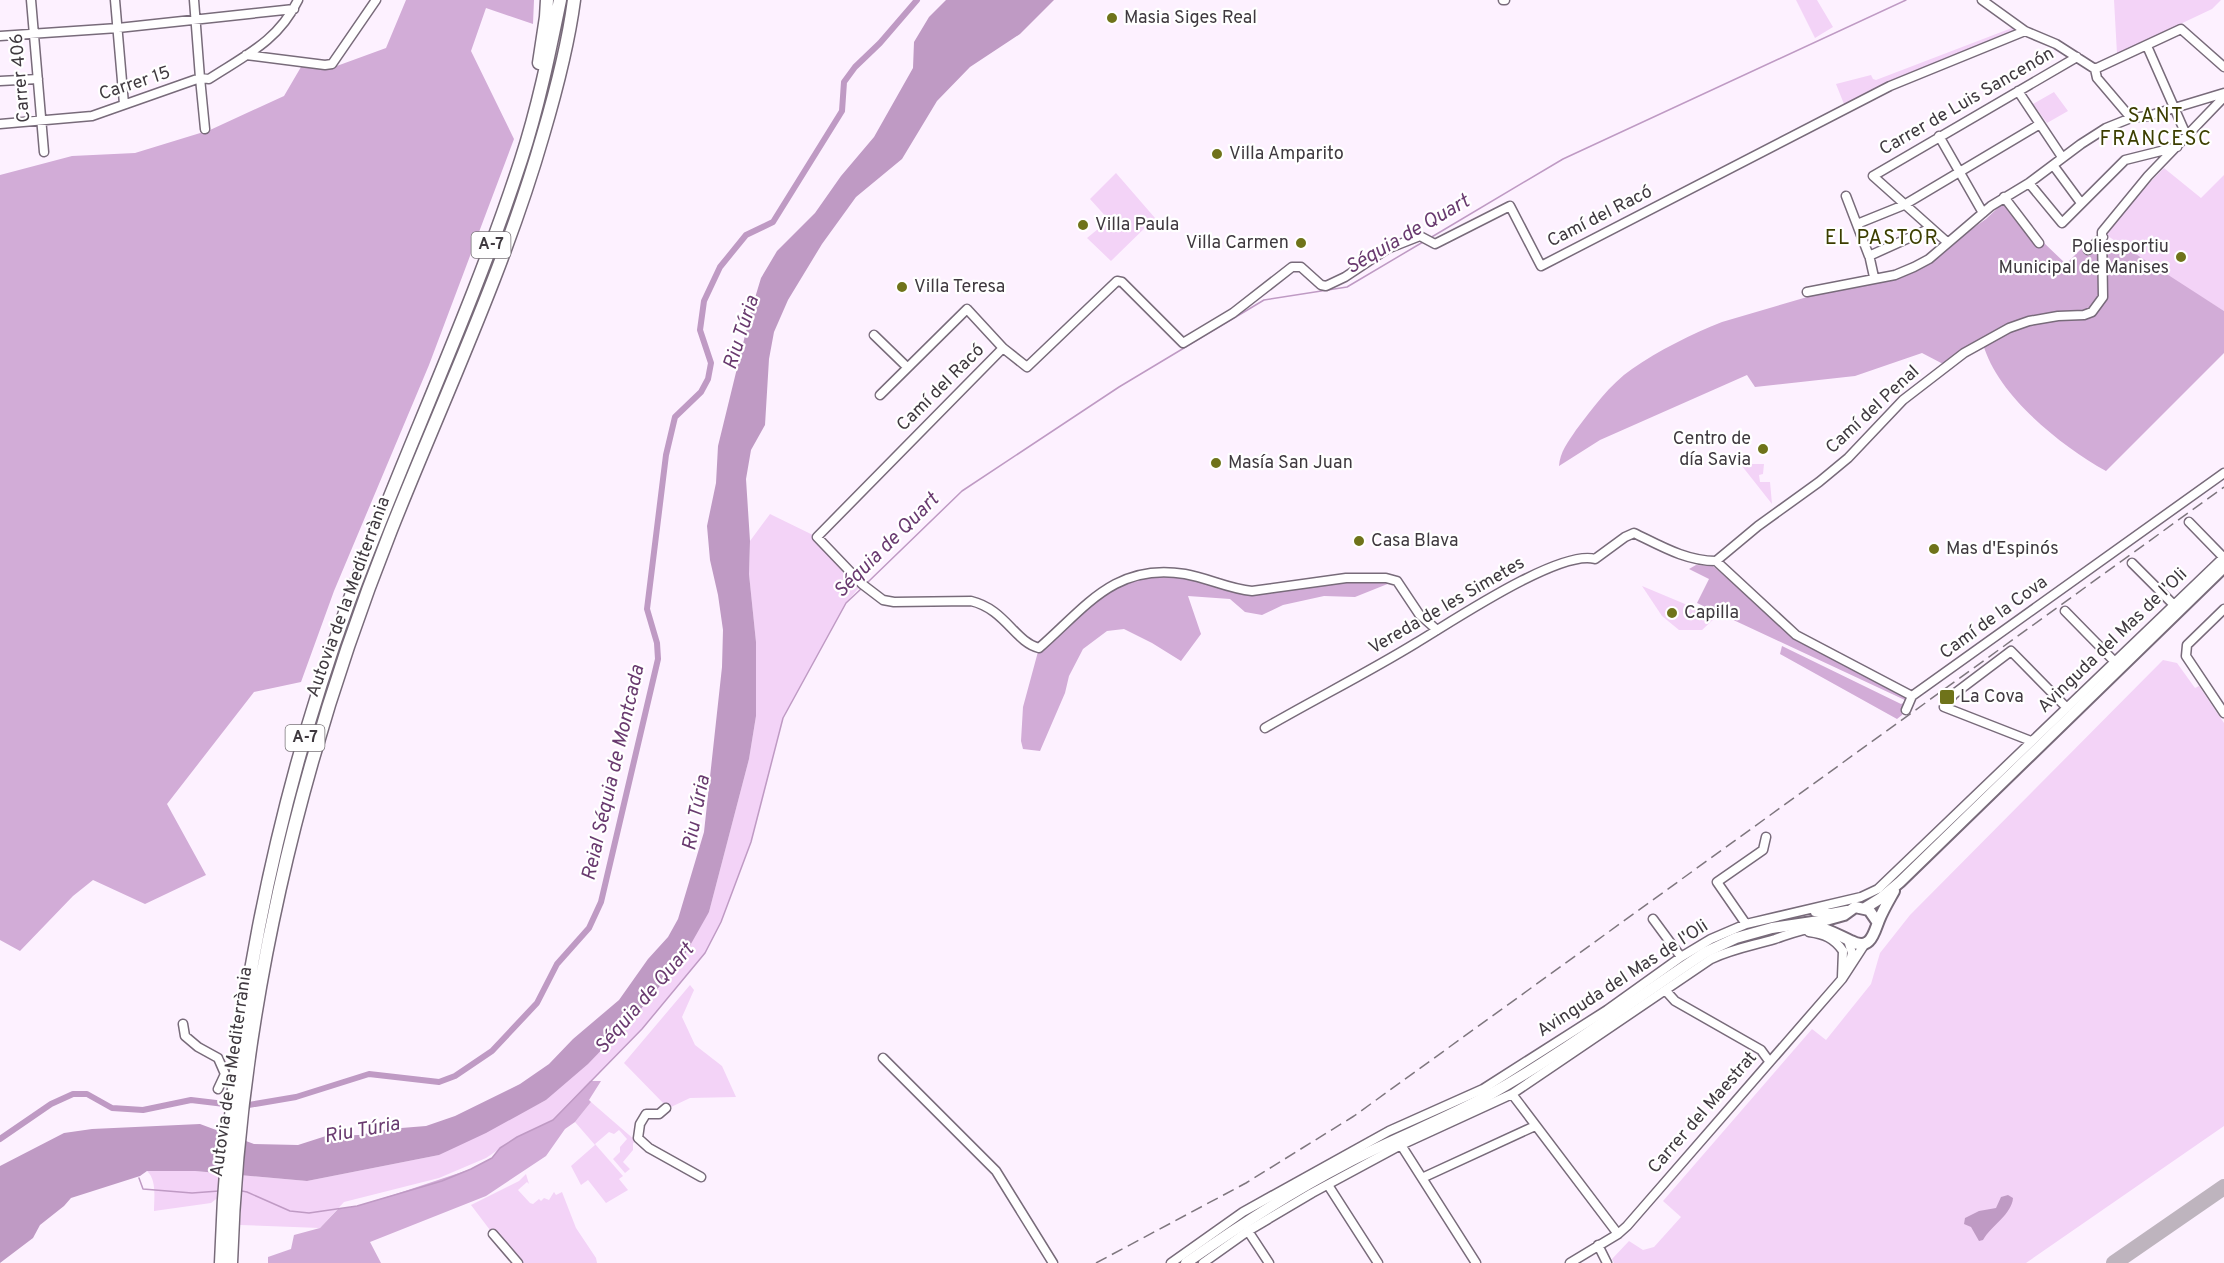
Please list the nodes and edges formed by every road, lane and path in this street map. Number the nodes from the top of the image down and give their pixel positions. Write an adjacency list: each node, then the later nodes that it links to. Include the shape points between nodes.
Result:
1 (31, 0): 16 (street, Carrer 406)
2 (115, 0): 14 (street)
3 (194, 0): 13 (street)
4 (298, 0): 11 (street, Carrer 15)
5 (376, 0): 19 (street, via 332,64)
6 (546, 0): 39 (highway, via 536,83 519,148)
7 (560, 0): 39 (highway, Autovia de la Mediterrània / A-7, via 543,84)
8 (574, 0): 12 (highway, Autovia de la Mediterrània / A-7)
9 (579, 0): 12 (highway)
10 (1982, 0): 15 (street)
11 (294, 9): 13 (street); 19 (street, Carrer 15, via 273,37)
12 (572, 16): 99 (highway, Autovia de la Mediterrània / A-7, via 557,87 520,212 390,531 331,696 283,877)
13 (196, 19): 14 (street); 23 (street)
14 (118, 28): 16 (street); 28 (street)
15 (2025, 31): 20 (street); 59 (street, Camí del Racó, via 1890,86 1541,266 1510,206 1435,244 1419,236 1387,249 1326,286 1301,267 1292,267 1233,314 1183,343 1117,281 1027,367)
16 (33, 35): 17 (street); 24 (street, Carrer 406)
17 (0, 36)
18 (2147, 46): 21 (street, via 2181,29); 22 (street); 29 (street)
19 (246, 55): 23 (street, Carrer 15, via 209,79)
20 (2077, 57): 22 (street); 26 (street, Carrer de Luis Sancenón)
21 (2224, 67)
22 (2095, 69): 30 (street, via 2097,78)
23 (200, 78): 28 (street, Carrer 15); 34 (street)
24 (38, 79): 25 (street); 31 (street, Carrer 406)
25 (0, 81)
26 (2018, 91): 33 (street); 36 (street, Carrer de Luis Sancenón)
27 (2224, 95): 29 (street); 35 (street)
28 (124, 104): 31 (street, Carrer 15, via 92,116)
29 (2175, 108): 30 (street); 35 (street)
30 (2131, 118): 40 (street, via 2106,128)
31 (42, 120): 32 (street, Carrer 15); 38 (street, Carrer 406)
32 (0, 124)
33 (2040, 124): 40 (street); 42 (street)
34 (205, 129)
35 (2189, 135): 37 (street)
36 (1939, 136): 42 (street); 47 (street, Carrer de Luis Sancenón, via 1873,176)
37 (2178, 147): 46 (street, via 2125,160); 51 (street, via 2148,176)
38 (44, 152)
39 (522, 157): 99 (highway, Autovia de la Mediterrània / A-7, via 485,264 377,527 318,693 270,873 254,957)
40 (2062, 157): 41 (street)
41 (2053, 165): 43 (street); 46 (street)
42 (1959, 172): 47 (street); 48 (street)
43 (2029, 183): 45 (street); 46 (street, via 2062,223)
44 (1846, 196): 49 (street)
45 (2004, 197): 48 (street); 53 (street)
46 (2081, 203)
47 (1904, 205): 49 (street); 50 (street)
48 (1983, 213): 52 (street)
49 (1857, 224): 55 (street)
50 (1931, 228): 52 (street); 55 (street)
51 (2103, 235): 54 (street); 65 (street, Camí del Penal, via 2103,297 2092,312 2029,321 1964,354 1903,400 1848,458)
52 (1947, 242): 56 (street, via 1914,267)
53 (2039, 243)
54 (2088, 250)
55 (1869, 257): 56 (street)
56 (1874, 278): 57 (street)
57 (1808, 292)
58 (874, 335): 60 (street)
59 (1003, 348): 60 (street, via 967,309); 71 (street, Camí del Racó, via 817,537 871,593 894,602 981,603 999,614 1030,646 1039,648 1087,602 1128,578 1168,572 1252,591 1371,576 1397,581 1419,614)
60 (907, 367): 61 (street)
61 (880, 395)
62 (2224, 473): 73 (street, Camí de la Cova)
63 (2189, 522): 64 (street)
64 (2224, 557): 68 (street, Avinguda del Mas de l'Oli)
65 (1716, 561): 71 (street, Vereda de les Simetes, via 1683,556 1634,533 1595,559 1569,562 1511,586); 73 (street, via 1796,635)
66 (2132, 563): 68 (street)
67 (2224, 567): 81 (main road)
68 (2175, 605): 72 (street, Avinguda del Mas de l'Oli)
69 (2224, 609): 76 (street, via 2185,651)
70 (2066, 611): 72 (street)
71 (1437, 630): 77 (street, Vereda de les Simetes)
72 (2115, 662): 74 (street, Avinguda del Mas de l'Oli)
73 (1912, 696): 75 (street)
74 (2067, 708): 78 (street, Avinguda del Mas de l'Oli); 78 (street, via 2011,651 1954,694 1944,707)
75 (1906, 710)
76 (2224, 713)
77 (1266, 728)
78 (2031, 741): 80 (street, Avinguda del Mas de l'Oli)
79 (1766, 837): 89 (street, via 1763,850 1717,882)
80 (1905, 863): 82 (street); 84 (street, Avinguda del Mas de l'Oli, via 1878,889)
81 (1900, 882): 82 (main road); 88 (main road)
82 (1881, 898): 83 (main road)
83 (1865, 908): 85 (main road); 88 (main road, via 1874,913)
84 (1806, 911): 85 (street); 89 (street, Avinguda del Mas de l'Oli)
85 (1847, 912): 87 (main road); 92 (main road, via 1841,927)
86 (1653, 919): 94 (street)
87 (1802, 923): 90 (main road); 119 (main road, via 1736,938 1706,952 1509,1083 1294,1191)
88 (1878, 923): 93 (main road, via 1875,935)
89 (1746, 924): 94 (street, Avinguda del Mas de l'Oli)
90 (1822, 928): 91 (street, Avinguda del Mas de l'Oli); 92 (main road)
91 (1790, 933): 96 (street, via 1808,931 1836,942 1843,951); 97 (street, Avinguda del Mas de l'Oli, via 1712,958)
92 (1847, 939): 93 (main road); 95 (street, via 1851,953)
93 (1866, 942): 95 (street, Carrer del Maestrat)
94 (1680, 957): 118 (street, Avinguda del Mas de l'Oli, via 1607,1010 1483,1089 1389,1131 1264,1200)
95 (1849, 969): 96 (street, Carrer del Maestrat)
96 (1842, 978): 101 (street, Carrer del Maestrat)
97 (1666, 991): 101 (street, via 1675,1001 1761,1050); 103 (street, Avinguda del Mas de l'Oli)
98 (183, 1024): 102 (street, via 185,1036 218,1058 225,1074)
99 (245, 1052): 114 (highway, Autovia de la Mediterrània / A-7, via 228,1132); 115 (highway, Autovia de la Mediterrània / A-7)
100 (882, 1058): 117 (street, via 996,1171)
101 (1769, 1061): 112 (street, Carrer del Maestrat)
102 (218, 1089)
103 (1512, 1094): 105 (street); 106 (street, Avinguda del Mas de l'Oli)
104 (666, 1108): 107 (street, via 659,1114 646,1114 639,1124 638,1138)
105 (1535, 1126): 108 (street); 112 (street)
106 (1401, 1145): 108 (street); 109 (street, Avinguda del Mas de l'Oli)
107 (701, 1177)
108 (1422, 1178): 123 (street)
109 (1328, 1185): 110 (street, Avinguda del Mas de l'Oli); 122 (street)
110 (1248, 1231): 120 (street, Avinguda del Mas de l'Oli); 121 (street)
111 (493, 1234): 116 (street)
112 (1618, 1234): 113 (street, Carrer del Maestrat)
113 (1598, 1245): 124 (street, Carrer del Maestrat); 125 (street)
114 (221, 1263)
115 (231, 1263)
116 (518, 1263)
117 (1053, 1263)
118 (1172, 1263)
119 (1186, 1263)
120 (1203, 1263)
121 (1269, 1263)
122 (1378, 1263)
123 (1476, 1263)
124 (1570, 1263)
125 (1607, 1263)

